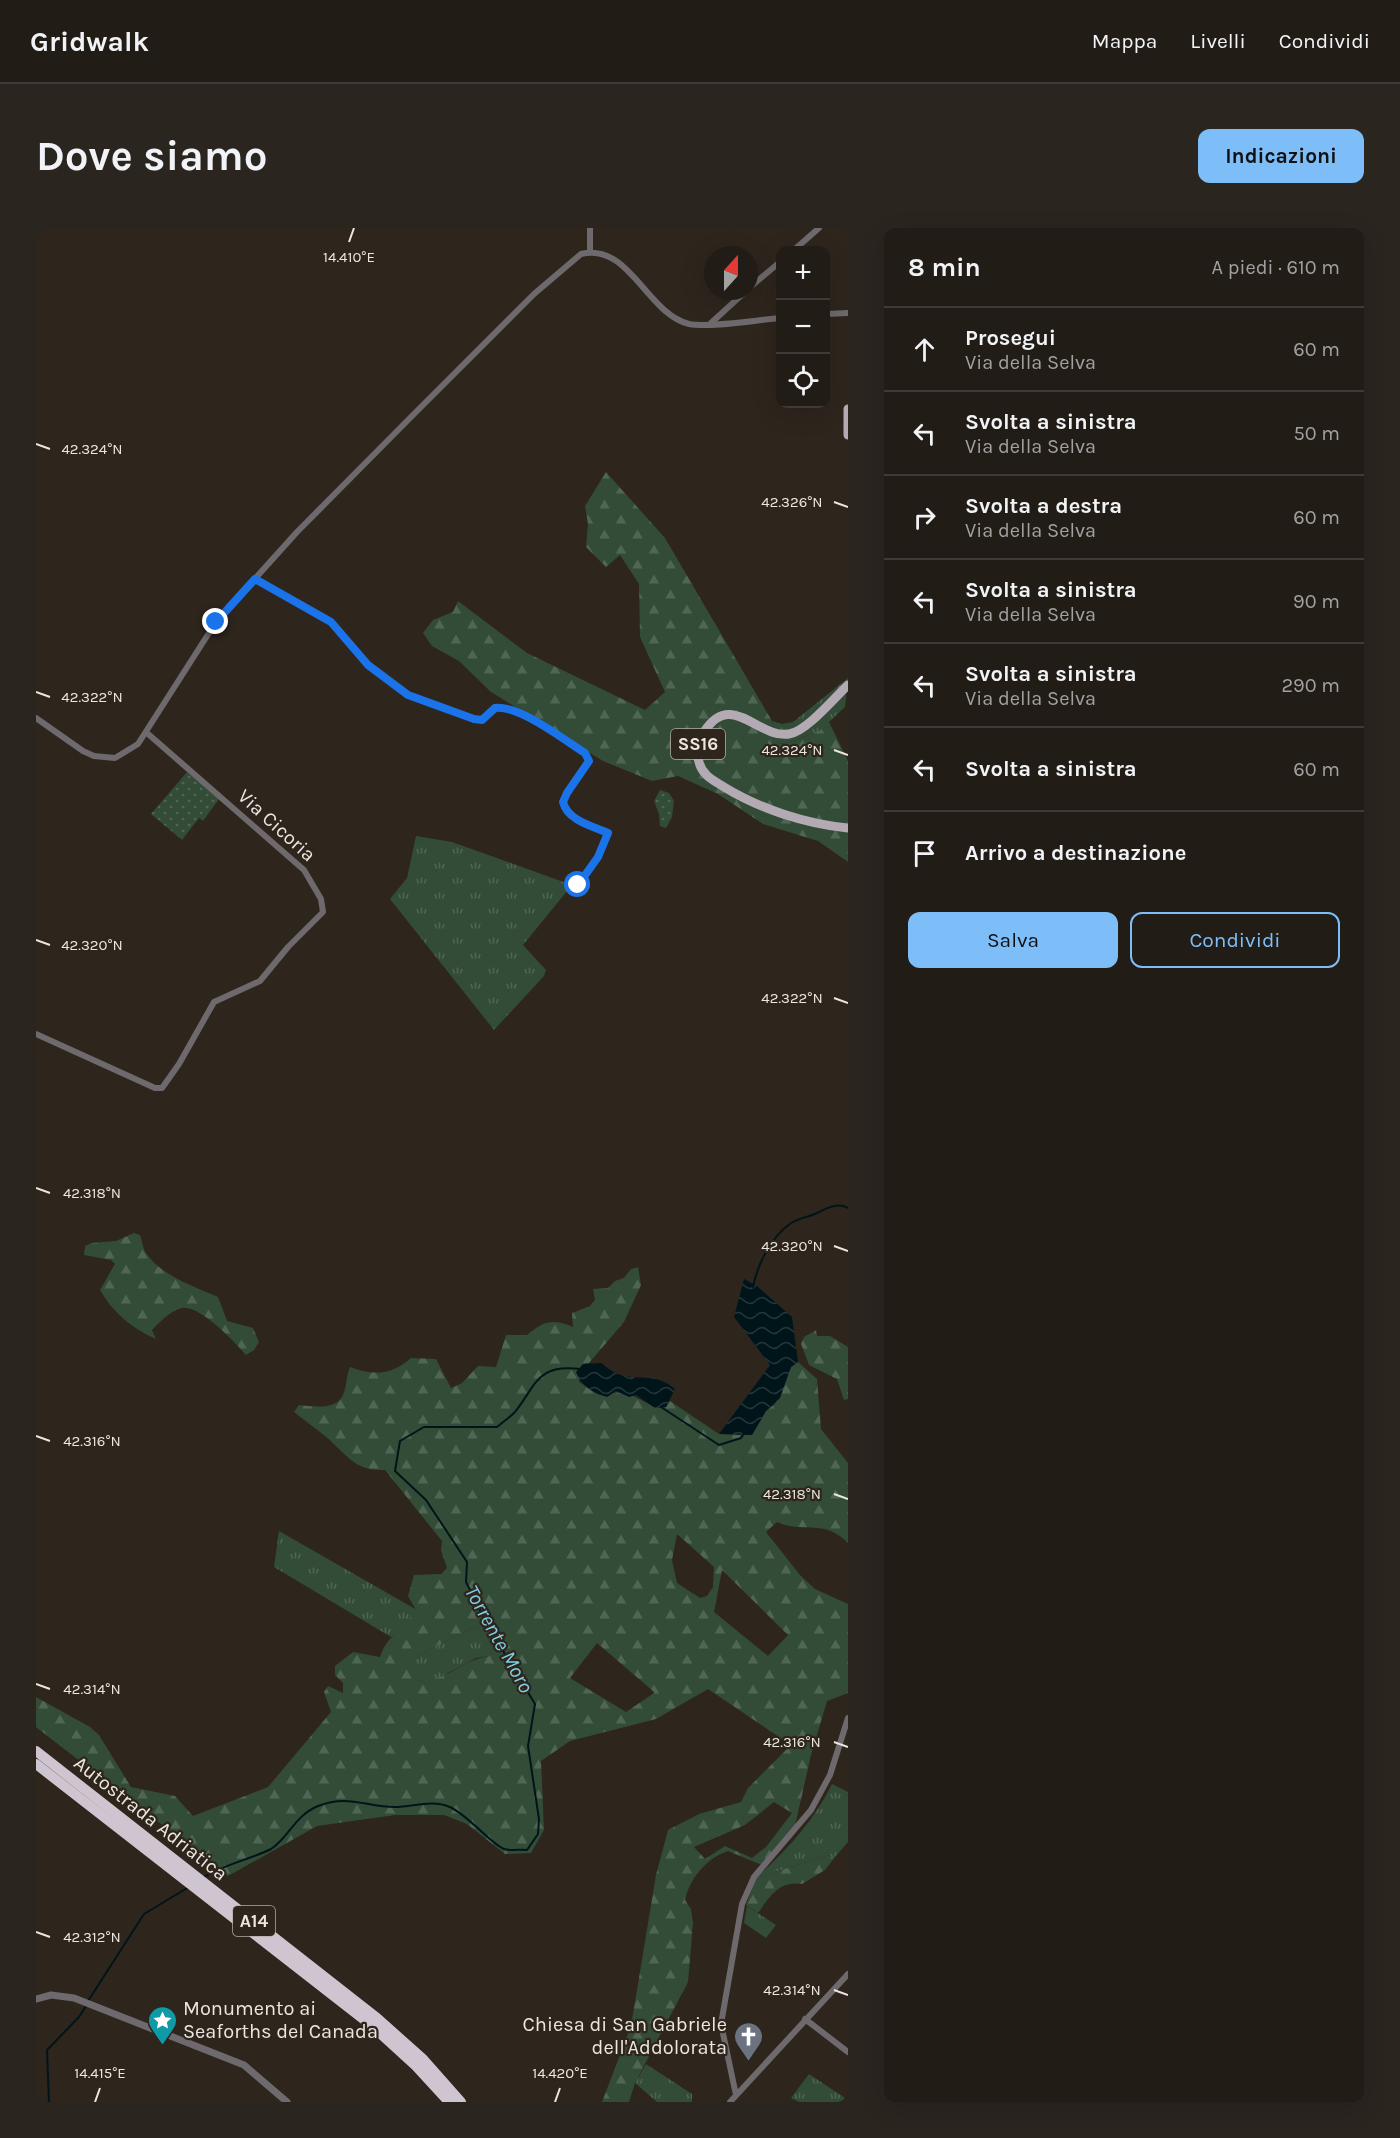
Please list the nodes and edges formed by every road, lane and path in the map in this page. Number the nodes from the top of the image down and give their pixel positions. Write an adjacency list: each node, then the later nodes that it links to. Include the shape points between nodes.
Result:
1 (590, 228): 4 (street)
2 (819, 228): 3 (street)
3 (799, 246)
4 (590, 252): 11 (street, via 626,269 665,312 690,324); 14 (street, via 581,254 534,294)
5 (776, 265): 6 (street)
6 (758, 281)
7 (736, 300): 11 (street)
8 (848, 313): 9 (street)
9 (830, 314)
10 (776, 318): 11 (street)
11 (711, 323)
12 (848, 410): 13 (main road)
13 (848, 435)
14 (255, 579): 17 (street, via 207,633); 19 (street, via 331,622 368,665 408,695 474,719 482,720 495,708 508,710 585,753 589,761 563,802 574,818 608,833 598,857)
15 (848, 685): 18 (main road, SS16, via 811,720 788,734 769,731 736,715 720,717 705,730 697,753 703,772 731,791 815,825)
16 (36, 718): 17 (street, via 83,751 105,758 126,754)
17 (147, 733): 20 (street, Via Cicoria, via 304,870 321,899 323,912 260,981 214,1002 162,1088)
18 (848, 828)
19 (578, 885)
20 (36, 1034)
21 (848, 1718): 28 (street, via 830,1775 811,1810 754,1877 742,1904 721,2024)
22 (36, 1751): 31 (highway, Autostrada Adriatica / A14, via 393,2031)
23 (36, 1764): 30 (highway, Autostrada Adriatica / A14, via 371,2025)
24 (848, 1974): 26 (street)
25 (36, 1999): 29 (street, via 51,1995 74,1998 244,2065)
26 (805, 2019): 27 (street); 28 (street)
27 (848, 2052)
28 (736, 2095): 32 (street)
29 (287, 2102)
30 (449, 2102)
31 (462, 2102)
32 (730, 2102)

